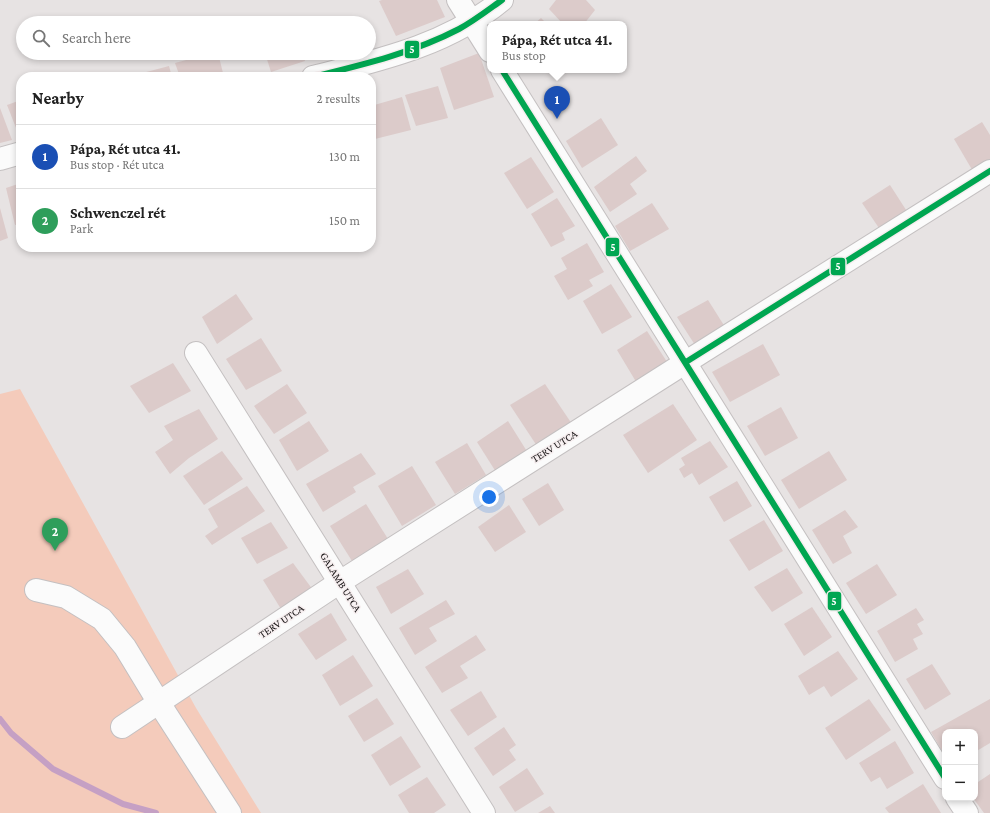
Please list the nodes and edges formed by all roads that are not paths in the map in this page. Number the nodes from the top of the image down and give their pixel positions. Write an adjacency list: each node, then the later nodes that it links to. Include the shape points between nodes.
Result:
1 (458, 0): 3 (street)
2 (502, 0): 3 (street)
3 (472, 22): 4 (street); 5 (street, via 396,55)
4 (487, 46)
5 (332, 72)
6 (504, 73): 11 (street)
7 (16, 154): 8 (street)
8 (0, 159)
9 (990, 171): 11 (street, TERV UTCA)
10 (196, 353): 12 (street, GALAMB UTCA)
11 (686, 362): 12 (street, TERV UTCA); 16 (street)
12 (340, 582): 14 (street, TERV UTCA); 19 (street, GALAMB UTCA)
13 (36, 590): 14 (street, via 66,597 102,619 125,647)
14 (159, 703): 15 (street, TERV UTCA); 18 (street)
15 (122, 727)
16 (942, 773)
17 (959, 801): 20 (street)
18 (230, 813)
19 (484, 813)
20 (967, 813)

